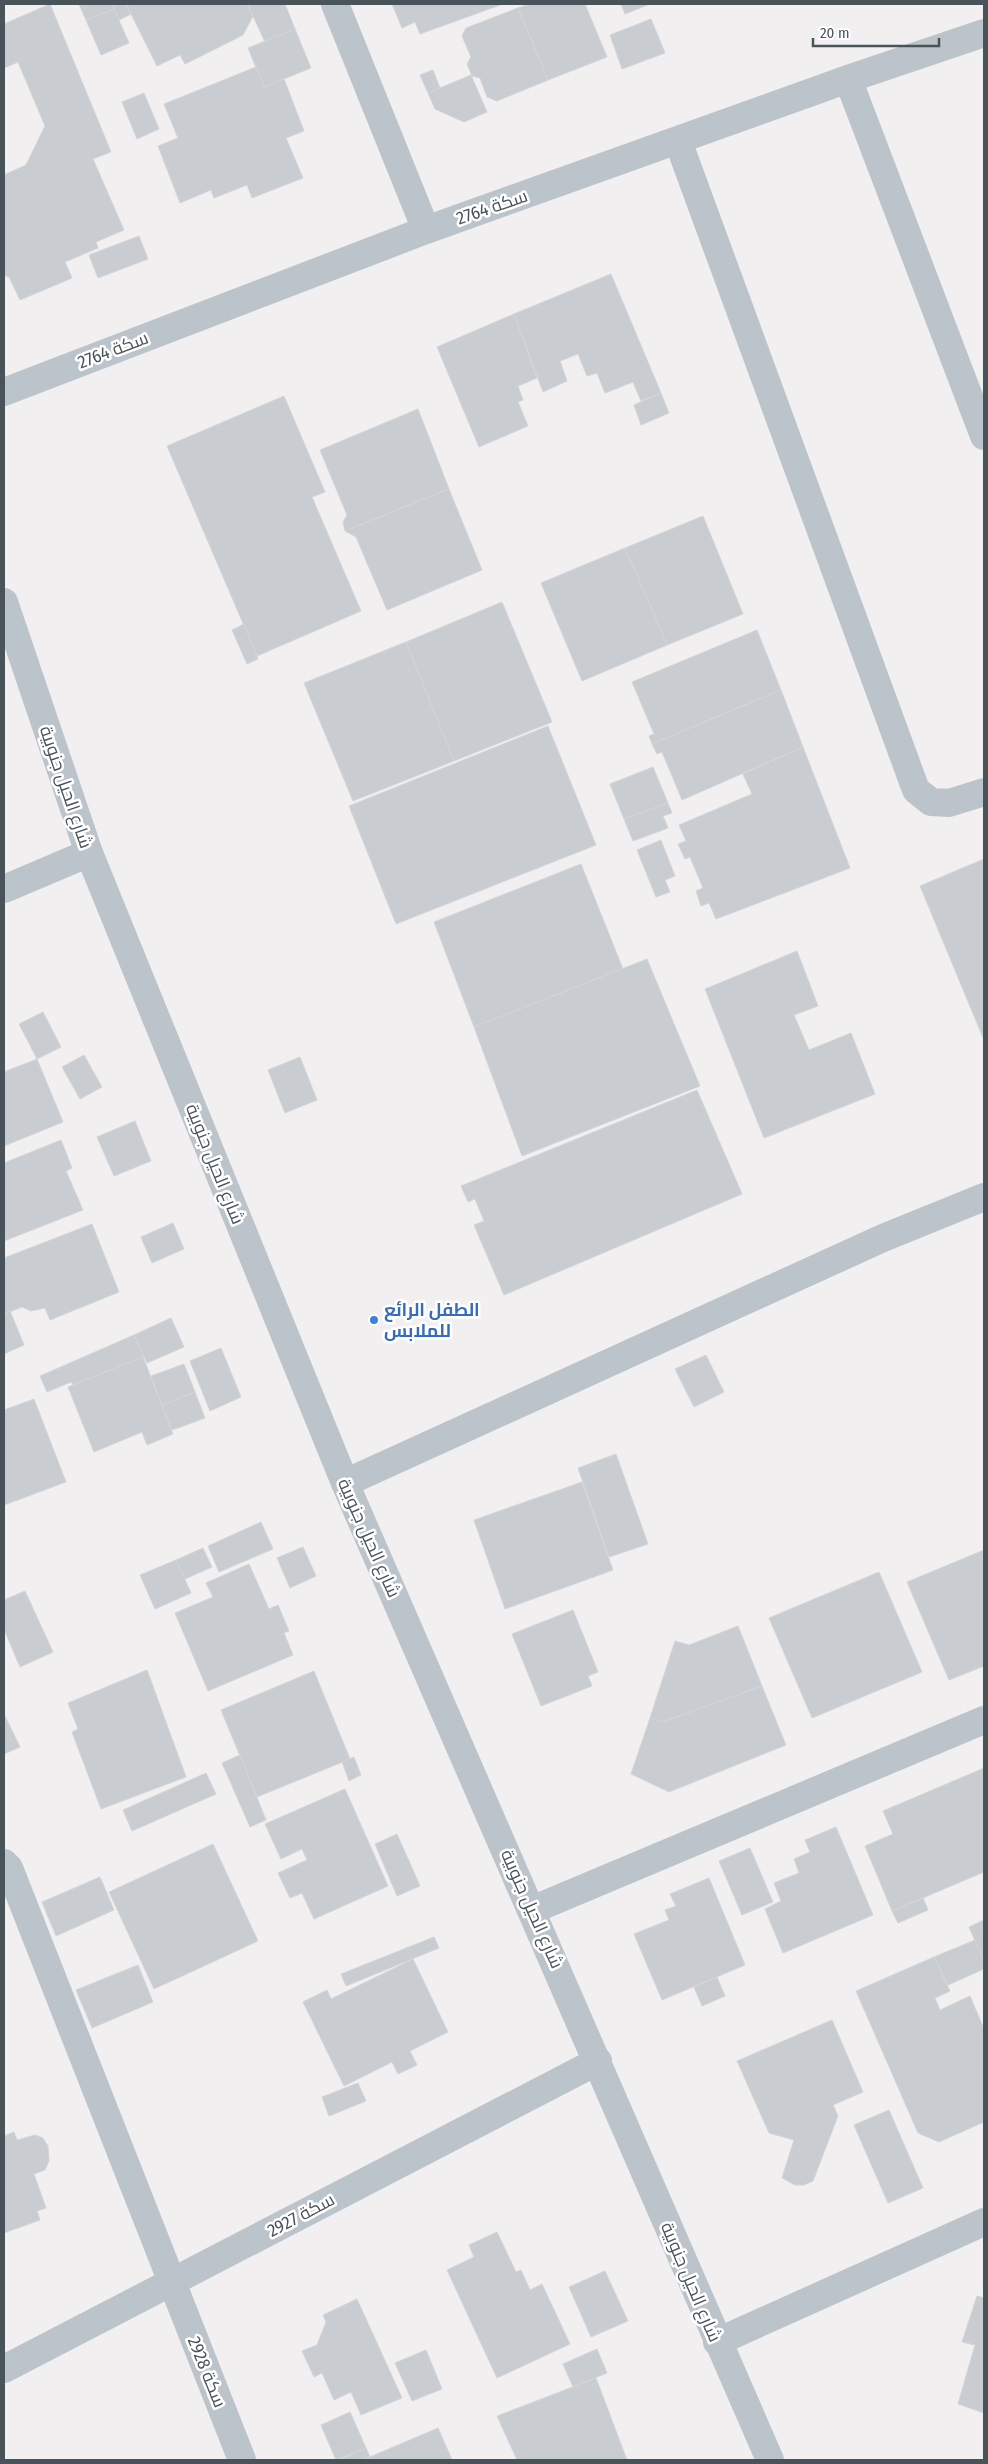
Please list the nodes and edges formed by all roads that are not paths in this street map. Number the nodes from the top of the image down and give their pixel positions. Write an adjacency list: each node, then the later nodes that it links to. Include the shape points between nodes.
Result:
1 (335, 4): 5 (street)
2 (984, 33): 3 (street, سكة 2764)
3 (848, 79): 4 (street, سكة 2764); 7 (street)
4 (678, 141): 5 (street, سكة 2764); 9 (street, via 916,790 931,802 949,804)
5 (426, 230): 6 (street, سكة 2764)
6 (4, 392)
7 (984, 436)
8 (4, 602): 10 (street, شارع الحيل جنوبية)
9 (984, 792)
10 (89, 853): 11 (street); 13 (street, شارع الحيل جنوبية)
11 (4, 889)
12 (984, 1197): 13 (street, via 883,1238)
13 (344, 1482): 16 (street, شارع الحيل جنوبية)
14 (984, 1720): 16 (street)
15 (4, 1863): 19 (street, سكة 2928, via 9,1868)
16 (532, 1910): 17 (street, شارع الحيل جنوبية)
17 (598, 2060): 19 (street, سكة 2927); 20 (street, شارع الحيل جنوبية)
18 (984, 2222): 20 (street)
19 (171, 2283): 21 (street, سكة 2927); 22 (street, سكة 2928)
20 (717, 2342): 23 (street, شارع الحيل جنوبية)
21 (4, 2369)
22 (242, 2460)
23 (770, 2460)

